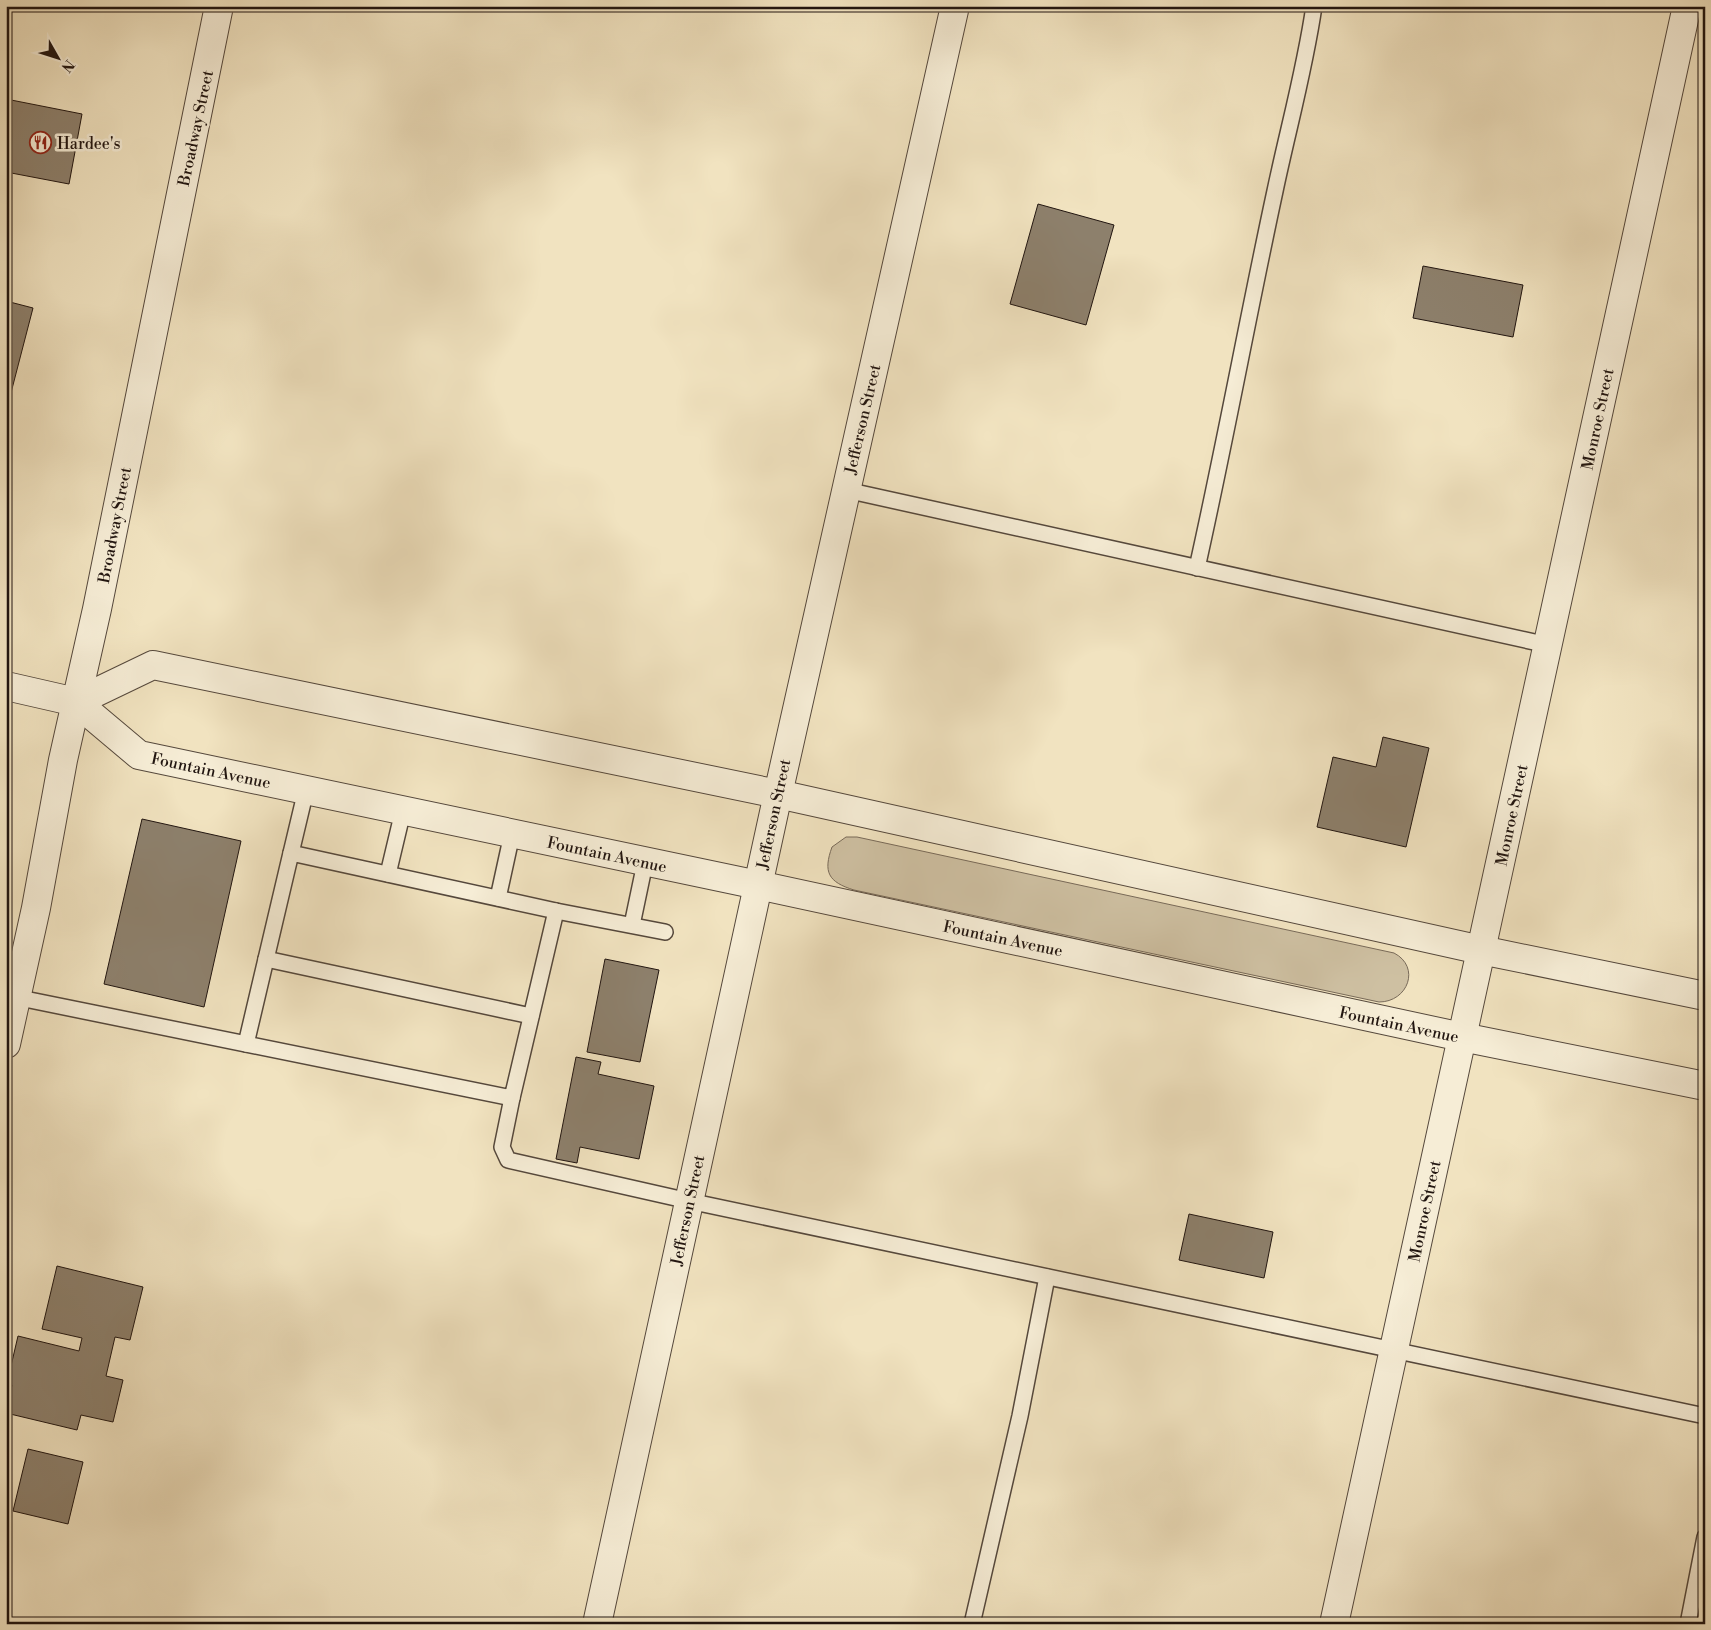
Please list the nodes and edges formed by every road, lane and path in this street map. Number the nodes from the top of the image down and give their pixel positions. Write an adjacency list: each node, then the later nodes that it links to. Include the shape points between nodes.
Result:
1 (220, 6): 9 (street, Broadway Street)
2 (954, 6): 5 (street, Jefferson Street)
3 (1314, 6): 6 (lane)
4 (1688, 6): 7 (street, Monroe Street)
5 (846, 490): 6 (lane); 11 (street, Jefferson Street)
6 (1197, 568): 7 (lane)
7 (1548, 645): 22 (street, Monroe Street)
8 (6, 686): 9 (street)
9 (76, 702): 10 (street, Fountain Avenue, via 139,755); 11 (street, via 153,665); 24 (street, Broadway Street, via 36,908)
10 (306, 790): 12 (street, Fountain Avenue); 14 (lane)
11 (778, 794): 17 (street, Jefferson Street); 22 (street)
12 (402, 811): 13 (street, Fountain Avenue); 16 (lane)
13 (512, 834): 15 (street, Fountain Avenue); 18 (lane)
14 (291, 853): 16 (lane); 23 (lane)
15 (645, 862): 17 (street, Fountain Avenue); 20 (lane)
16 (388, 874): 18 (lane)
17 (758, 885): 27 (street, Fountain Avenue); 32 (street, Jefferson Street)
18 (498, 898): 19 (lane)
19 (556, 911): 20 (lane); 26 (lane)
20 (632, 925): 21 (lane)
21 (665, 932)
22 (1481, 950): 25 (street); 27 (street, Monroe Street)
23 (266, 959): 26 (lane); 29 (lane)
24 (11, 996): 28 (street, Broadway Street); 29 (lane)
25 (1705, 996)
26 (532, 1016): 31 (lane)
27 (1462, 1037): 30 (street, Fountain Avenue); 34 (street, Monroe Street)
28 (6, 1044)
29 (246, 1044): 31 (lane)
30 (1705, 1086)
31 (512, 1098): 32 (lane, via 502,1147 508,1160)
32 (689, 1201): 33 (lane); 37 (street, Jefferson Street)
33 (1047, 1277): 34 (lane); 38 (lane, via 1020,1416)
34 (1394, 1350): 35 (lane); 39 (street, Monroe Street)
35 (1705, 1416)
36 (1705, 1537): 40 (lane)
37 (597, 1624)
38 (972, 1624)
39 (1334, 1624)
40 (1688, 1624)

